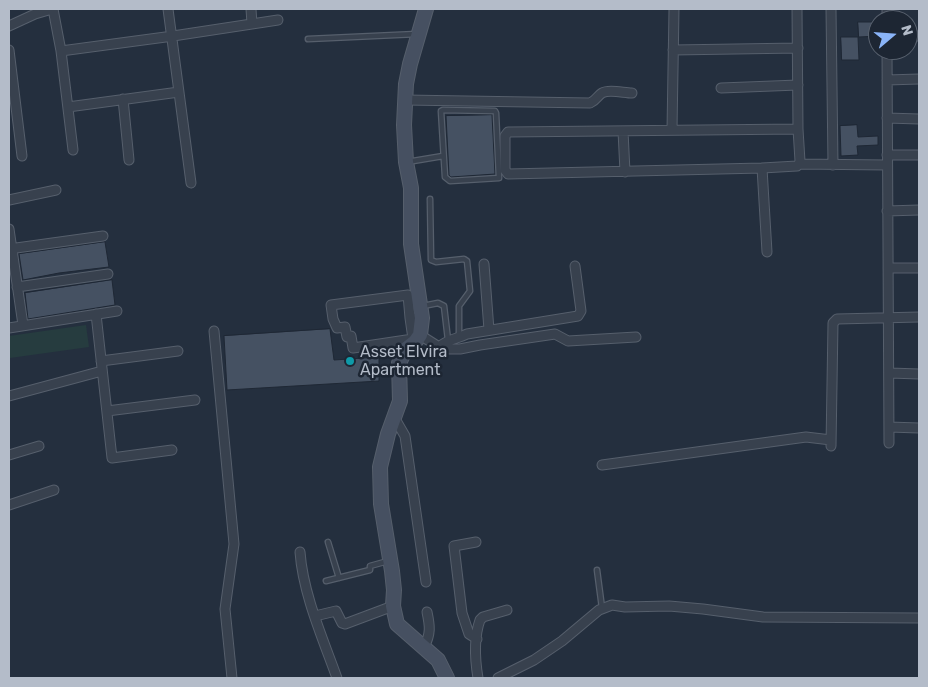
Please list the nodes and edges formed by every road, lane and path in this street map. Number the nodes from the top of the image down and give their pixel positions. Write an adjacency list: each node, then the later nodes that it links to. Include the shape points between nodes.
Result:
1 (52, 9): 10 (street); 17 (street)
2 (168, 9): 12 (street)
3 (251, 9): 9 (street)
4 (426, 9): 11 (street)
5 (674, 9): 16 (street)
6 (797, 9): 14 (street)
7 (831, 9): 41 (street)
8 (278, 20): 9 (street)
9 (252, 24): 12 (street)
10 (9, 26)
11 (418, 34): 13 (lane); 26 (street)
12 (173, 36): 17 (street); 23 (street)
13 (308, 38)
14 (798, 48): 16 (street); 21 (street)
15 (9, 50): 35 (street)
16 (673, 50): 31 (street)
17 (61, 51): 27 (street)
18 (887, 60): 20 (street)
19 (919, 79): 20 (street)
20 (887, 80): 28 (street)
21 (798, 85): 22 (street); 30 (street)
22 (720, 88)
23 (179, 92): 25 (street); 45 (street)
24 (632, 93): 26 (street, via 605,92 597,101 590,103)
25 (123, 99): 27 (street); 38 (street)
26 (405, 100): 39 (street)
27 (68, 107): 33 (street)
28 (887, 118): 29 (street); 37 (street)
29 (919, 119)
30 (798, 129): 31 (street); 40 (street)
31 (672, 130): 32 (street)
32 (623, 131): 44 (street); 44 (street, via 508,132 505,136 505,170 508,174)
33 (73, 150)
34 (919, 155): 37 (street)
35 (22, 156)
36 (443, 156): 36 (lane, via 447,180 499,178 495,111 441,111); 39 (lane)
37 (887, 156): 42 (street)
38 (130, 160)
39 (406, 162): 63 (street, via 411,188 411,244)
40 (799, 164): 41 (street); 43 (street)
41 (833, 165): 42 (street)
42 (887, 165): 50 (street)
43 (762, 168): 44 (street); 54 (street)
44 (625, 172)
45 (191, 183)
46 (56, 190): 48 (street)
47 (430, 199): 72 (lane, via 431,260 467,260 470,291 459,306)
48 (9, 200)
49 (919, 210): 50 (street)
50 (888, 211): 57 (street)
51 (9, 230): 53 (street)
52 (103, 236): 53 (street)
53 (10, 248): 60 (street)
54 (767, 252)
55 (484, 264): 68 (street)
56 (575, 266): 68 (street, via 581,310 578,316)
57 (888, 268): 58 (street); 64 (street)
58 (919, 268)
59 (108, 274): 60 (street)
60 (17, 287): 66 (street)
61 (117, 311): 62 (street)
62 (96, 314): 66 (street); 76 (street)
63 (418, 314): 63 (street, via 408,296 331,305 337,328 345,327 353,348 412,340); 70 (street); 73 (lane, via 438,303 444,306)
64 (889, 317): 65 (street); 77 (street); 89 (street, via 837,319 833,323 831,443 806,437)
65 (919, 317)
66 (23, 326): 67 (street)
67 (9, 328)
68 (489, 330): 72 (street)
69 (214, 331): 108 (street, via 234,544 225,609)
70 (420, 335): 74 (street); 82 (street, via 406,349 399,363 400,401)
71 (636, 337): 74 (street, via 568,341 555,334 460,349)
72 (459, 338): 73 (street)
73 (448, 340): 74 (street)
74 (439, 347)
75 (178, 351): 76 (street)
76 (102, 366): 79 (street); 81 (street)
77 (890, 373): 78 (street); 83 (street)
78 (919, 374)
79 (9, 396)
80 (195, 400): 81 (street)
81 (106, 411): 87 (street, via 112,458)
82 (394, 417): 95 (street, via 380,467 381,504); 99 (street, via 405,436)
83 (889, 427): 84 (street); 85 (street)
84 (919, 428)
85 (889, 443)
86 (39, 446): 88 (street)
87 (172, 450)
88 (9, 455)
89 (602, 465)
90 (54, 490): 91 (street)
91 (9, 505)
92 (328, 542): 97 (lane)
93 (476, 542): 106 (street, via 454,546 462,613 470,634)
94 (300, 552): 104 (street, via 301,568)
95 (390, 560): 97 (lane, via 370,566 370,570); 100 (street)
96 (597, 570): 101 (lane)
97 (339, 578): 98 (lane)
98 (326, 581)
99 (426, 582)
100 (393, 606): 104 (street, via 345,624 336,610); 107 (street, via 397,624)
101 (602, 608): 105 (street, via 612,605 669,606 763,617); 112 (street, via 534,660)
102 (507, 610): 106 (street, via 482,617)
103 (427, 612): 107 (street, via 430,637)
104 (315, 616): 109 (street)
105 (919, 618)
106 (477, 639): 111 (street)
107 (424, 647): 110 (street, via 438,660)
108 (232, 678)
109 (337, 678)
110 (447, 678)
111 (478, 678)
112 (498, 678)

